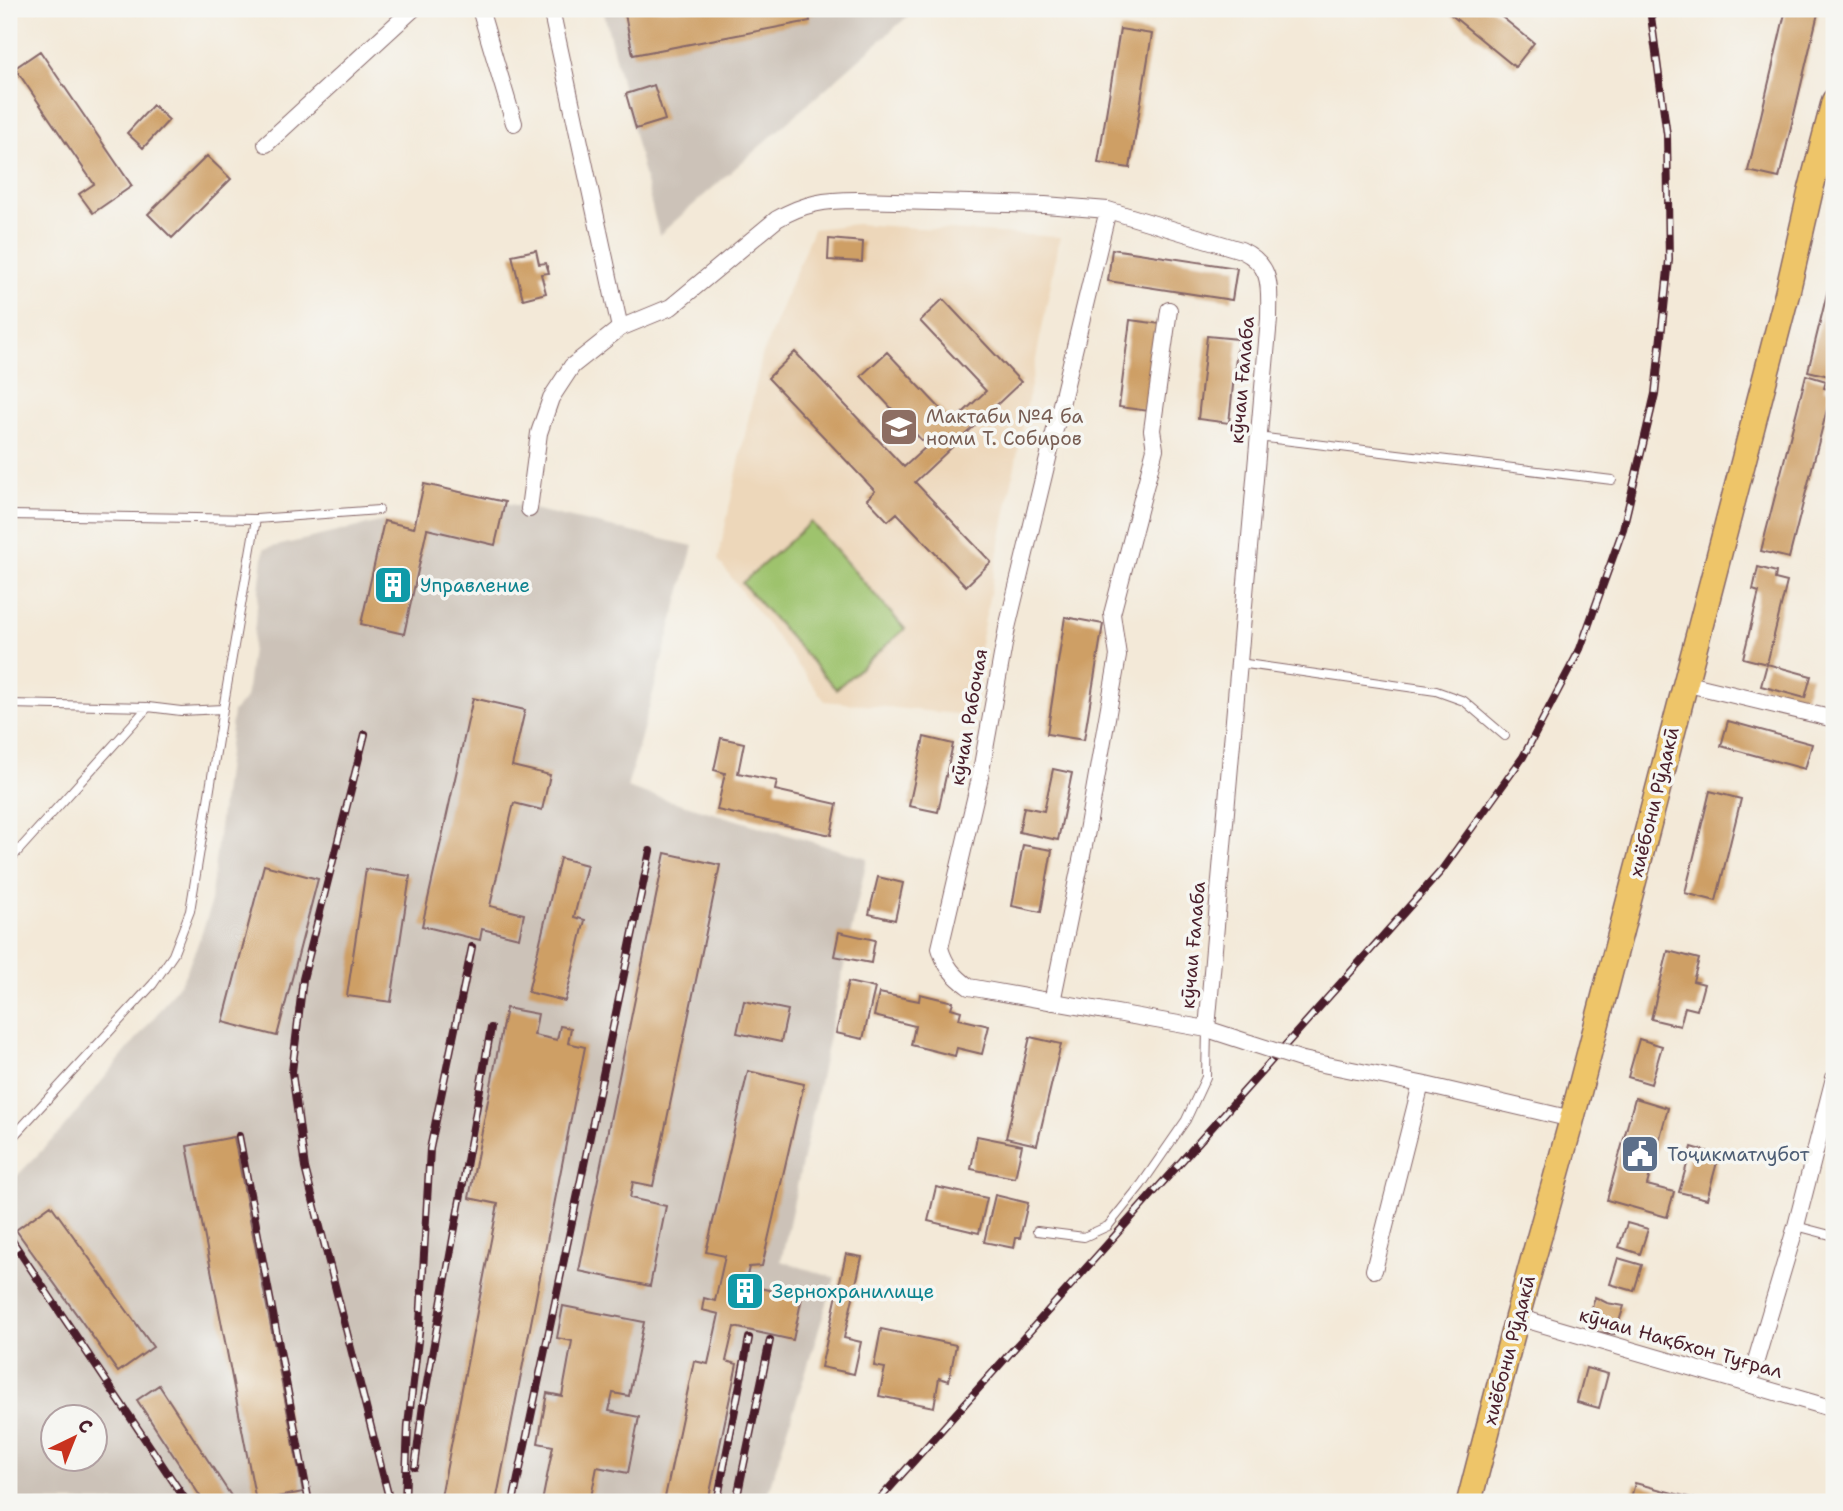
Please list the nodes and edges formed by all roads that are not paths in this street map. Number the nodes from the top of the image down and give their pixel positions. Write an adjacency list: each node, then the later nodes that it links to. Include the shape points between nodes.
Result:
1 (413, 9): 6 (street)
2 (480, 9): 5 (street)
3 (551, 9): 9 (street)
4 (1834, 101): 17 (main road, хиёбони Рӯдакӣ)
5 (514, 123)
6 (266, 144)
7 (1108, 210): 9 (street, кӯчаи Ғалаба, via 827,200 796,208 777,219 671,307); 10 (street, кӯчаи Ғалаба, via 1241,250 1261,263 1269,285 1269,319); 24 (street, кӯчаи Рабочая, via 1007,628 979,782 940,948 944,963 969,987)
8 (1169, 310): 24 (street, via 1152,430 1155,449 1112,614 1118,656)
9 (620, 328): 12 (street, кӯчаи Ғалаба, via 572,366 551,398 539,433)
10 (1258, 437): 11 (lane); 16 (street, кӯчаи Ғалаба)
11 (1612, 480)
12 (529, 509)
13 (379, 510): 15 (lane)
14 (9, 515): 15 (lane)
15 (256, 519): 20 (lane)
16 (1239, 663): 22 (lane, via 1436,691 1464,701); 25 (street, кӯчаи Ғалаба)
17 (1684, 683): 21 (street); 28 (main road, хиёбони Рӯдакӣ)
18 (9, 704): 19 (lane)
19 (148, 707): 20 (lane); 23 (lane)
20 (223, 709): 29 (lane, via 190,911 173,955 153,984)
21 (1834, 719)
22 (1505, 736)
23 (9, 861)
24 (1052, 1002): 25 (street, кӯчаи Рабочая)
25 (1207, 1029): 27 (street, кӯчаи Ғалаба, bridge, via 1303,1060); 31 (lane, via 1206,1077 1186,1120 1108,1226 1084,1237)
26 (1834, 1079): 30 (street)
27 (1421, 1084): 28 (street, кӯчаи Ғалаба); 33 (street)
28 (1572, 1119): 34 (main road, хиёбони Рӯдакӣ)
29 (9, 1141)
30 (1796, 1226): 32 (lane); 35 (street)
31 (1037, 1231)
32 (1834, 1236)
33 (1374, 1270)
34 (1517, 1317): 35 (street, кӯчаи Нақбхон Туғрал); 37 (main road, хиёбони Рӯдакӣ)
35 (1749, 1384): 36 (street, кӯчаи Нақбхон Туғрал)
36 (1834, 1409)
37 (1469, 1502)

